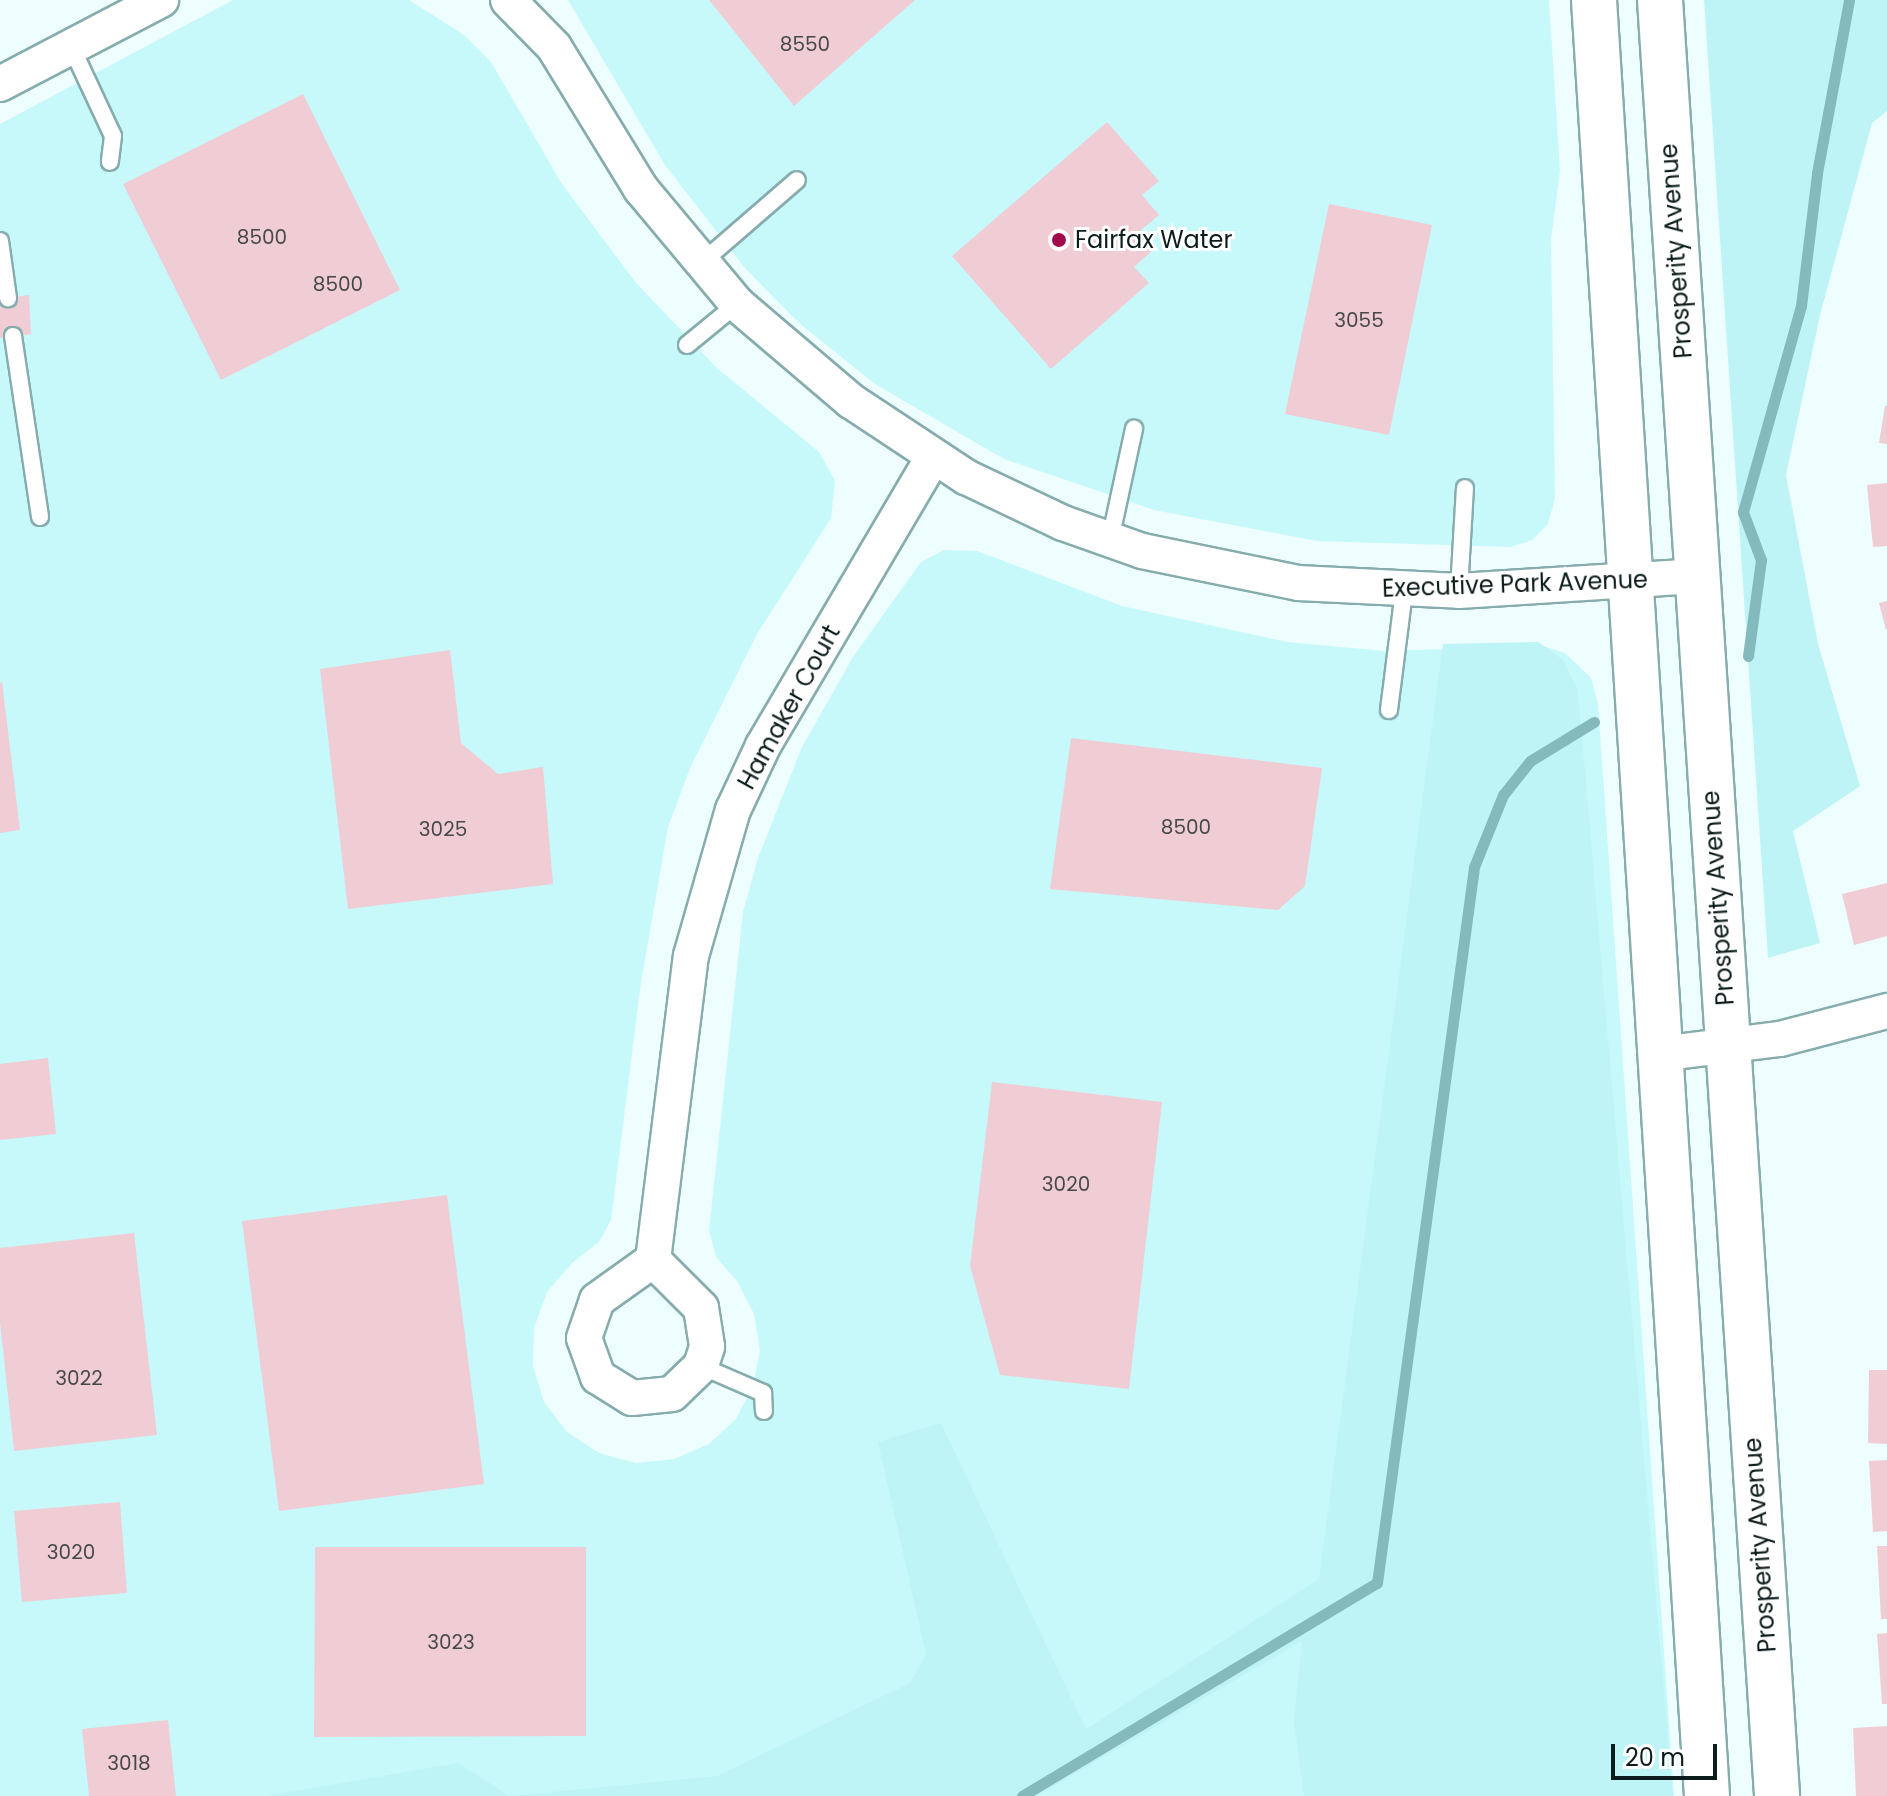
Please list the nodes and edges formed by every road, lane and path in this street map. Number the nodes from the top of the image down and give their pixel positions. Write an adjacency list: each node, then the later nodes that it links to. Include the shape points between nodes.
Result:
1 (161, 0): 5 (street)
2 (508, 0): 10 (street, Executive Park Avenue, via 554,47 615,151)
3 (1594, 0): 21 (main road)
4 (1660, 0): 20 (main road, Prosperity Avenue)
5 (71, 46): 6 (street); 7 (lane, via 113,136)
6 (0, 84)
7 (110, 162)
8 (797, 180): 10 (lane)
9 (0, 241): 11 (lane)
10 (700, 264): 12 (street, Executive Park Avenue)
11 (8, 298)
12 (737, 304): 14 (lane); 16 (street, Executive Park Avenue, via 851,401)
13 (13, 336): 18 (lane)
14 (687, 345)
15 (1134, 429): 19 (lane)
16 (933, 457): 19 (street, Executive Park Avenue, via 1063,523); 28 (street, Hamaker Court, via 763,746 733,810 691,956)
17 (1465, 488): 22 (lane)
18 (40, 517)
19 (1110, 540): 23 (street, Executive Park Avenue, via 1247,575)
20 (1696, 576): 21 (street, Executive Park Avenue); 26 (main road, Prosperity Avenue)
21 (1629, 581): 22 (street, Executive Park Avenue); 27 (main road)
22 (1459, 591): 23 (street, Executive Park Avenue)
23 (1404, 592): 24 (lane)
24 (1389, 710)
25 (1887, 1011): 26 (street)
26 (1727, 1048): 27 (street); 32 (main road, Prosperity Avenue)
27 (1659, 1054): 31 (main road)
28 (653, 1260): 29 (street, via 701,1308 707,1327); 29 (street, via 597,1300 584,1338 587,1359 598,1377 632,1398 672,1394)
29 (701, 1366): 30 (lane, via 763,1393)
30 (764, 1411)
31 (1707, 1796)
32 (1777, 1796)

